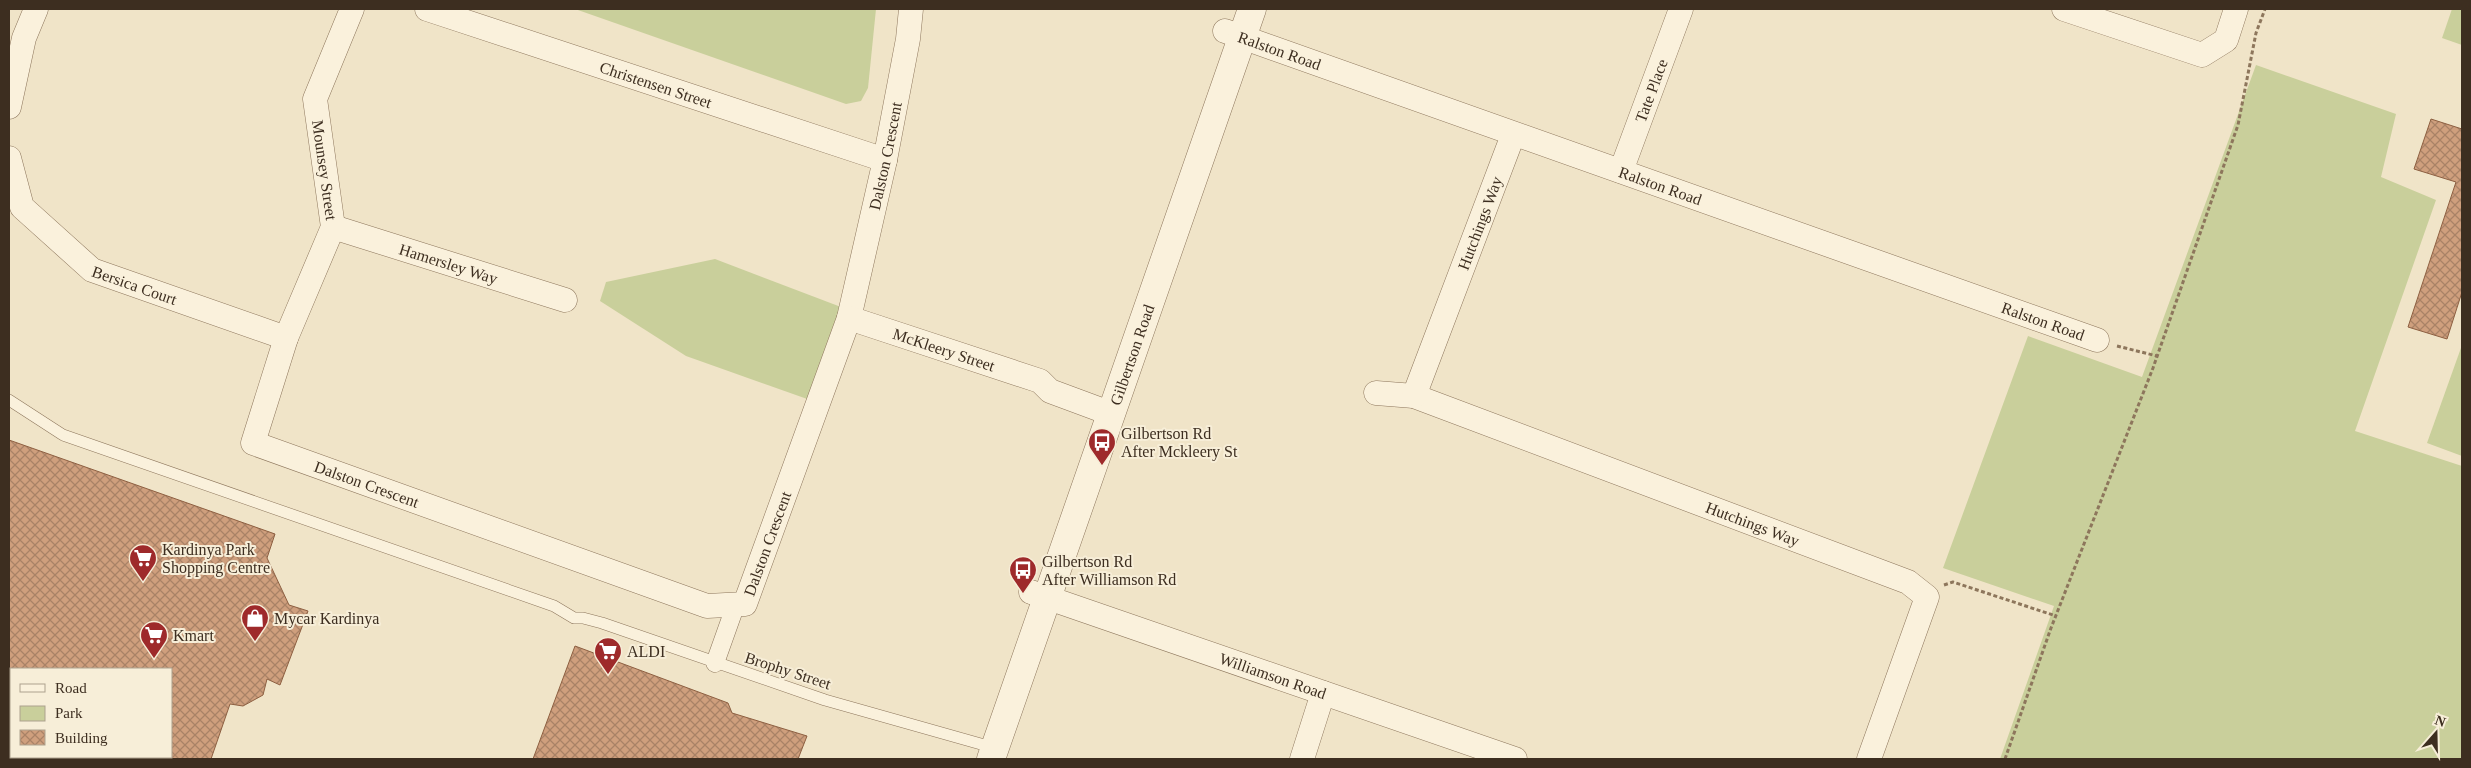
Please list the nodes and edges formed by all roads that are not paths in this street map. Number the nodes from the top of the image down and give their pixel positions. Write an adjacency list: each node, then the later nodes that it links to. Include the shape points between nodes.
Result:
1 (36, 9): 10 (street, via 24,38)
2 (352, 9): 16 (street, Mounsey Street, via 315,99)
3 (427, 9): 13 (street, Christensen Street)
4 (911, 9): 13 (street, Dalston Crescent)
5 (1252, 9): 9 (street, Gilbertson Road)
6 (1681, 9): 14 (street, Tate Place)
7 (2064, 9): 8 (street, via 2202,56 2226,40)
8 (2236, 9)
9 (1234, 26): 11 (street, Ralston Road); 24 (street, Gilbertson Road)
10 (9, 108)
11 (1513, 135): 14 (street, Ralston Road); 22 (street, Hutchings Way)
12 (9, 158): 15 (street, Bersica Court)
13 (885, 160): 18 (street, Dalston Crescent)
14 (1622, 171): 20 (street, Ralston Road)
15 (15, 210): 19 (street, Bersica Court, via 92,270)
16 (333, 227): 17 (street, Hamersley Way); 19 (street, Mounsey Street)
17 (565, 300)
18 (849, 318): 24 (street, McKleery Street, via 1040,381 1050,391); 27 (street, Dalston Crescent, via 745,604)
19 (286, 338): 25 (street, Mounsey Street)
20 (2097, 340)
21 (1376, 393): 22 (street, Hutchings Way)
22 (1414, 396): 33 (street, Hutchings Way, via 1908,582 1926,597)
23 (9, 400): 28 (lane, Brophy Street, via 63,435 554,606 574,618 602,623)
24 (1106, 404): 26 (street, Gilbertson Road)
25 (253, 443): 27 (street, Dalston Crescent, via 707,606)
26 (1039, 594): 29 (street, Williamson Road); 30 (street, Gilbertson Road)
27 (736, 604): 28 (street)
28 (715, 663): 30 (lane, Brophy Street)
29 (1324, 692): 31 (street); 32 (street, Williamson Road)
30 (985, 752)
31 (1302, 759)
32 (1515, 759)
33 (1869, 759)

